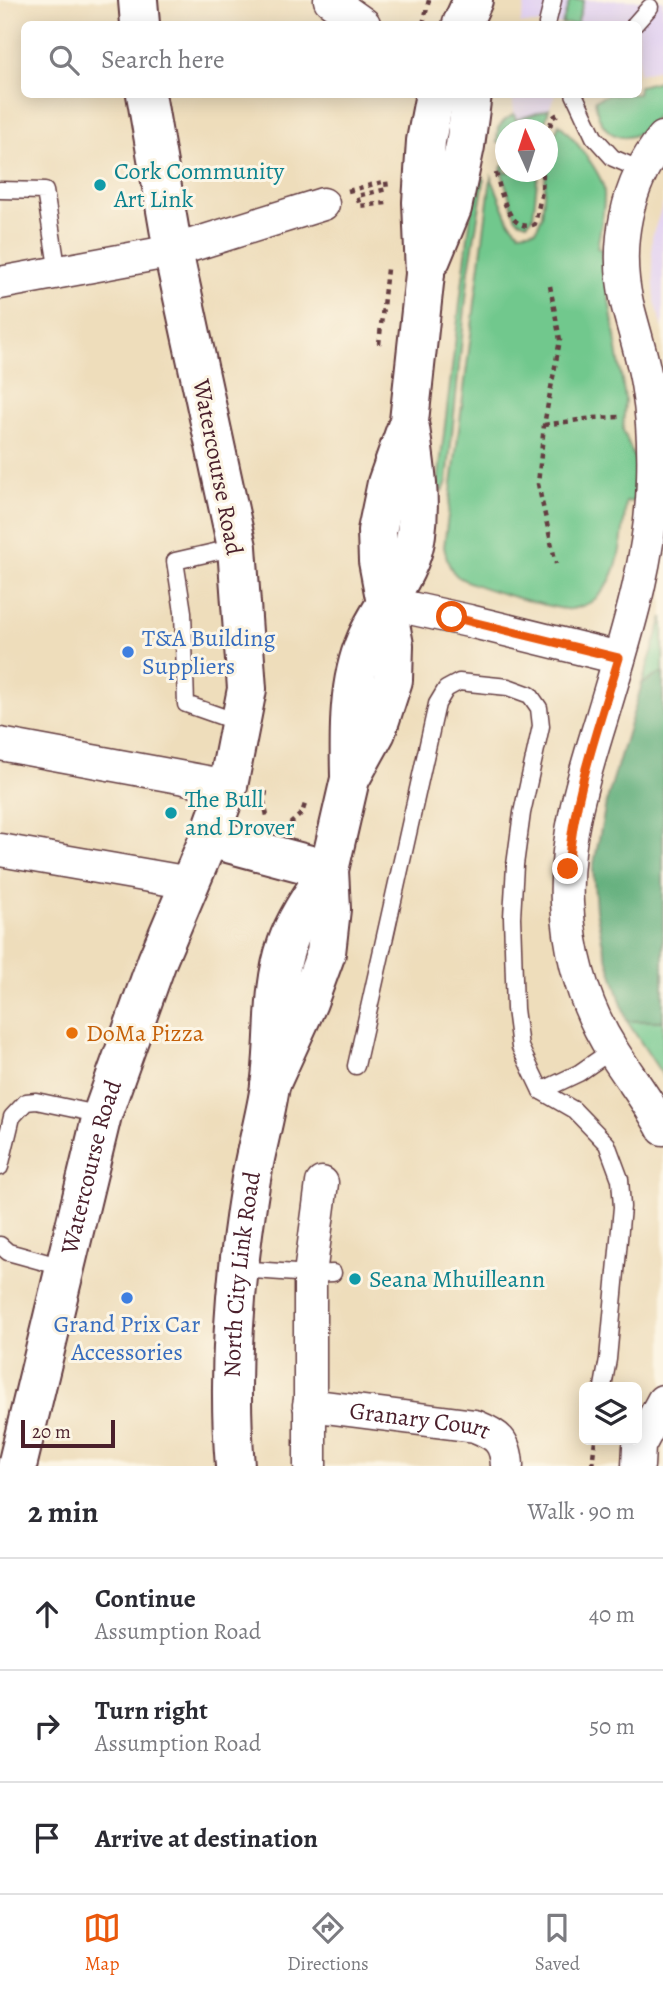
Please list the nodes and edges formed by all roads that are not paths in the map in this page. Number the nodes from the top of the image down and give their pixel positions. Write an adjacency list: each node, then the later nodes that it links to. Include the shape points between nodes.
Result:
1 (138, 0): 6 (main road)
2 (330, 0): 7 (street)
3 (474, 0): 8 (main road); 9 (main road)
4 (553, 0): 10 (lane)
5 (650, 7): 11 (lane)
6 (139, 21)
7 (360, 21)
8 (464, 21)
9 (475, 21)
10 (548, 21)
11 (638, 21)
12 (147, 98): 20 (main road, Watercourse Road)
13 (434, 98): 22 (main road, North City Link Road, via 422,202)
14 (471, 98): 22 (main road, North City Link Road, via 452,208)
15 (575, 99): 17 (lane, via 594,137 612,158)
16 (663, 138): 17 (street)
17 (641, 170): 26 (street, via 627,210 623,279 651,408 653,505 641,581)
18 (0, 190): 21 (lane, via 45,191)
19 (323, 204): 20 (street)
20 (173, 251): 21 (street); 24 (main road, Watercourse Road)
21 (58, 273): 23 (street)
22 (425, 274): 25 (main road, North City Link Road, via 409,421 418,485 416,536)
23 (0, 284)
24 (237, 547): 27 (main road, Watercourse Road, via 247,689); 27 (lane, via 176,561 186,704)
25 (387, 603): 26 (street); 32 (main road, North City Link Road, via 366,640 357,673 349,726 351,779)
26 (619, 658): 34 (street, via 574,816 568,869 570,929 580,983)
27 (240, 723): 29 (main road, Watercourse Road)
28 (0, 744): 29 (street)
29 (228, 786): 30 (main road, Watercourse Road)
30 (209, 838): 32 (main road); 33 (main road, Watercourse Road)
31 (0, 850): 33 (street)
32 (329, 870): 43 (main road, North City Link Road, via 326,953 270,1085)
33 (190, 883): 37 (main road, Watercourse Road, via 138,1010)
34 (612, 1050): 36 (lane); 38 (street)
35 (356, 1066): 36 (lane, via 437,705 446,689 459,682 508,687 530,695 540,708 541,726 515,865 512,917 520,1047)
36 (541, 1091): 45 (lane, via 574,1110 607,1144 620,1179 622,1207)
37 (102, 1115): 39 (lane, via 26,1102 12,1117); 42 (main road, Watercourse Road)
38 (663, 1129)
39 (0, 1167)
40 (323, 1183): 44 (street)
41 (0, 1245): 42 (lane, via 8,1252)
42 (66, 1268): 48 (main road, Watercourse Road)
43 (238, 1269): 44 (lane); 49 (main road, North City Link Road, via 231,1405)
44 (325, 1278): 47 (street, via 309,1366)
45 (604, 1382)
46 (663, 1401): 52 (street, via 639,1446)
47 (309, 1405): 50 (street); 51 (street, Granary Court, via 474,1426 500,1441)
48 (17, 1466)
49 (235, 1466)
50 (310, 1466)
51 (507, 1466)
52 (638, 1466)

